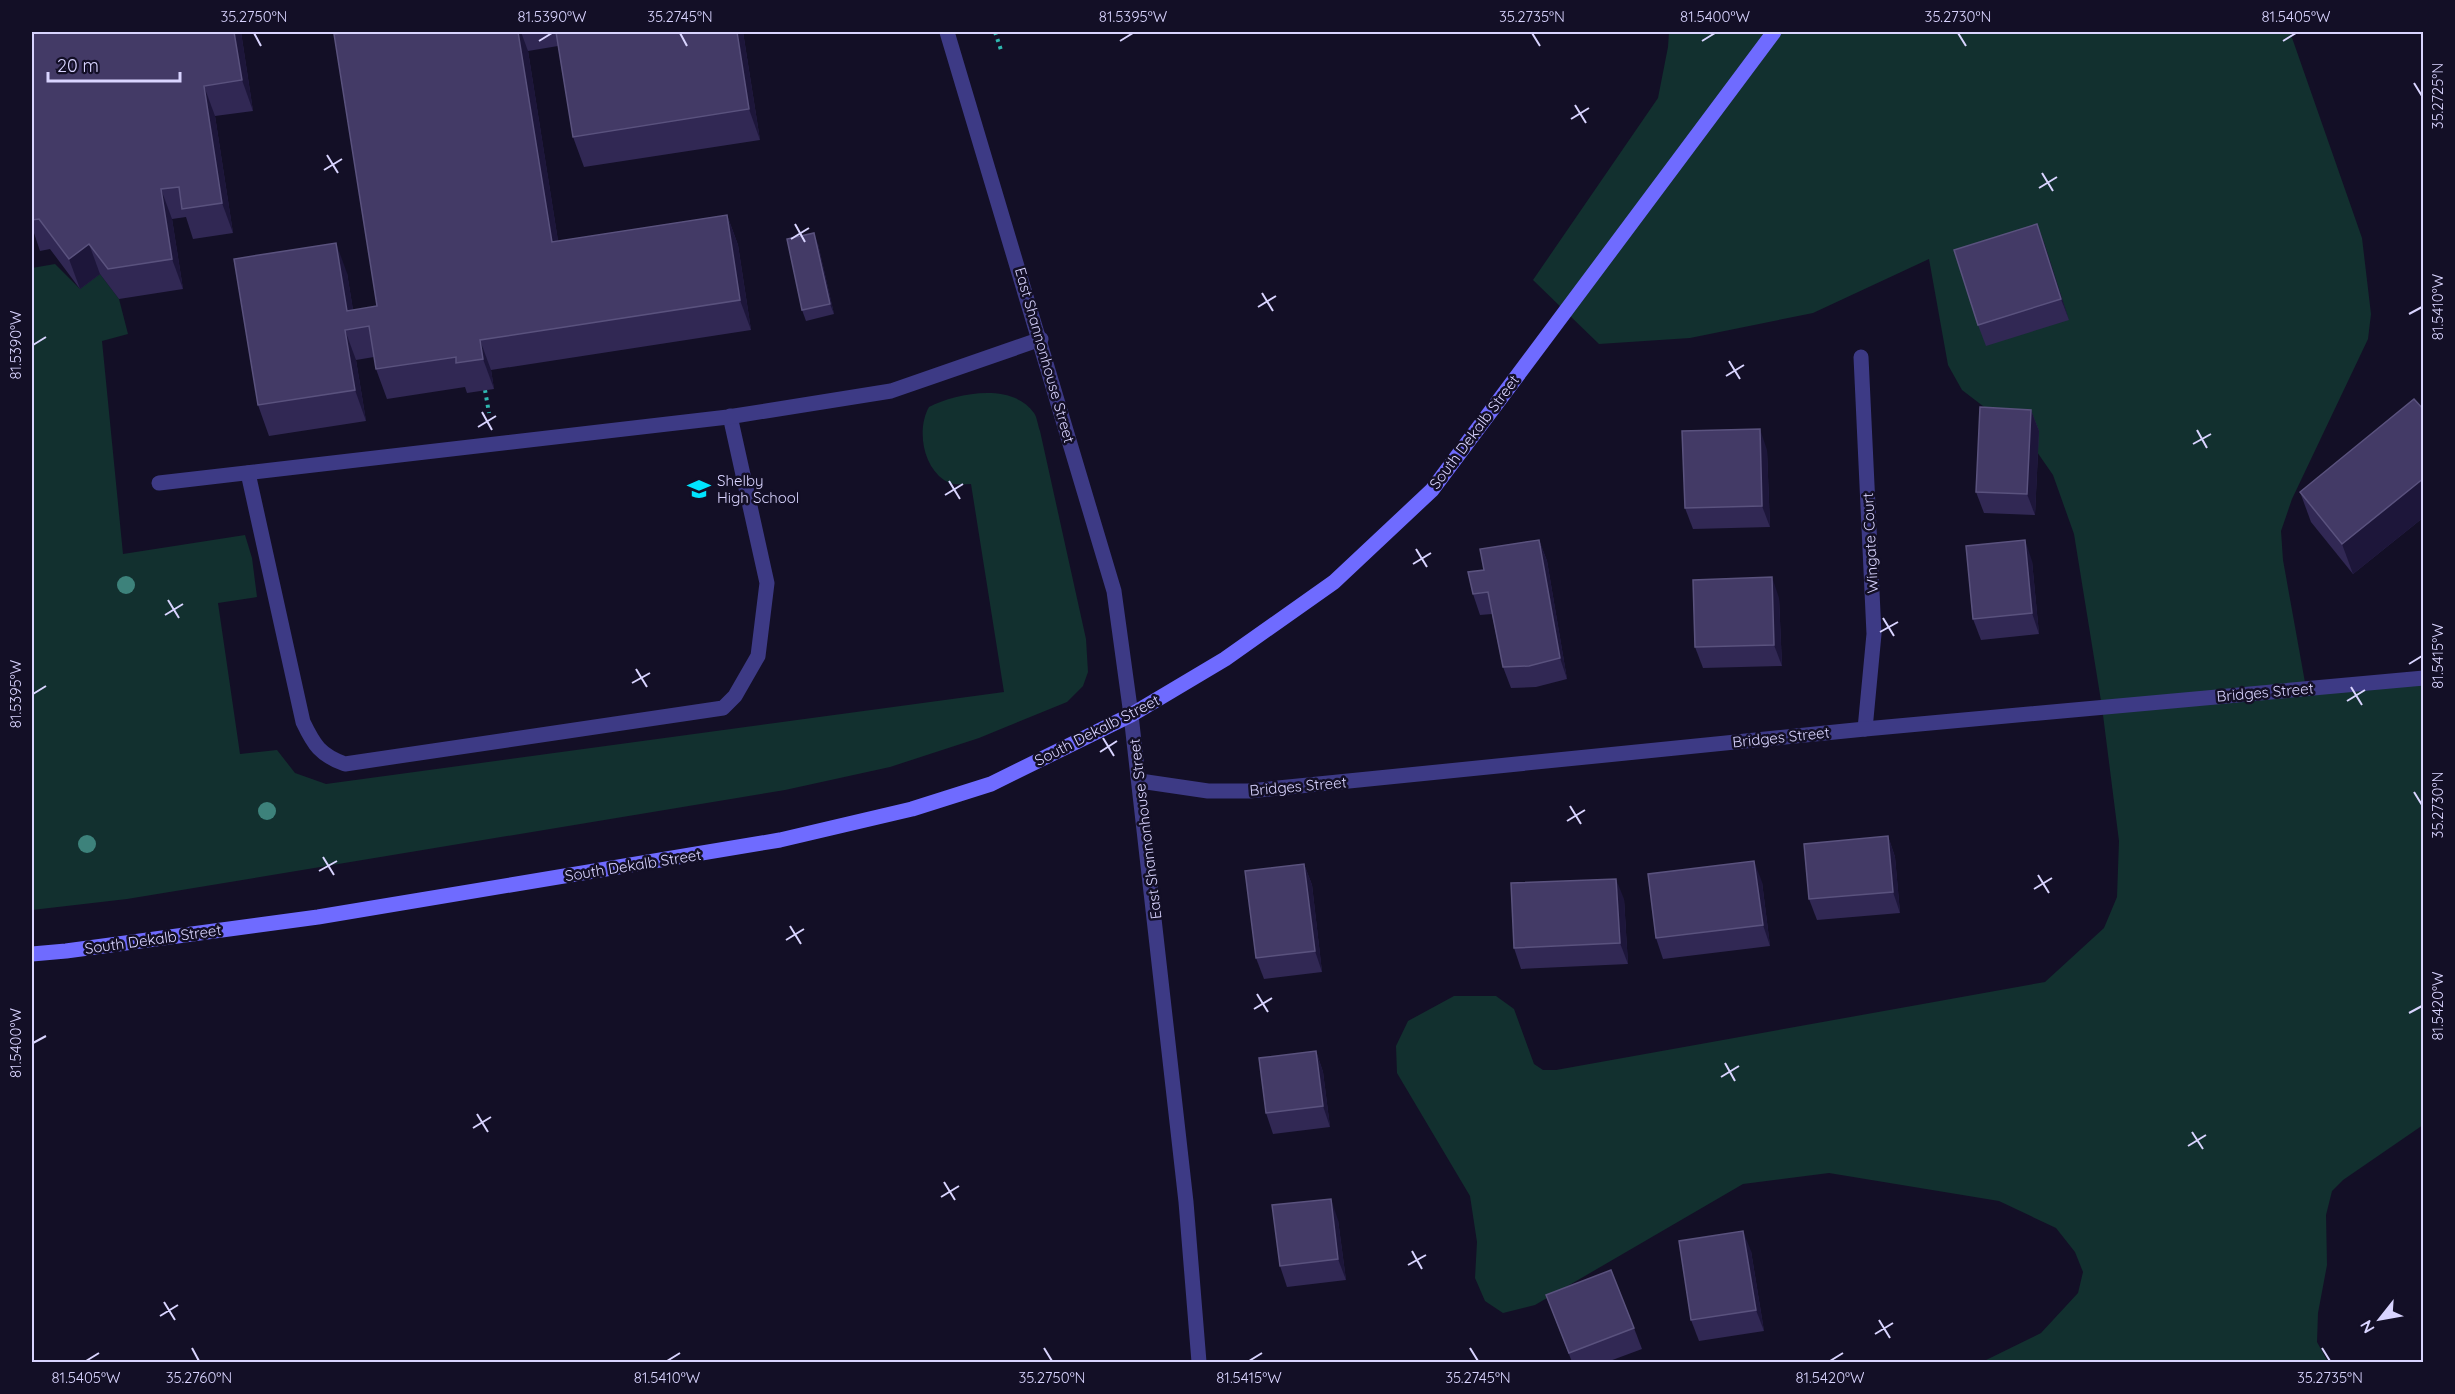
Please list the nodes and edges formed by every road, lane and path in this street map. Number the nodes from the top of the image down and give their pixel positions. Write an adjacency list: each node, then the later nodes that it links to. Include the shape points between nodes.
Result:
1 (947, 32): 5 (street, East Shannonhouse Street)
2 (995, 32): 4 (path)
3 (1774, 32): 11 (main road, South Dekalb Street, via 1432,490 1334,582 1225,659)
4 (1001, 50)
5 (1041, 339): 7 (street, via 891,391); 11 (street, East Shannonhouse Street, via 1114,591)
6 (1861, 357): 12 (street, Wingate Court, via 1874,634)
7 (730, 416): 8 (street); 8 (street, via 767,583 758,656 735,696 723,708 345,764 330,759 315,746 303,722)
8 (248, 473): 9 (street)
9 (159, 483)
10 (2424, 678): 12 (street, Bridges Street)
11 (1131, 715): 13 (street, East Shannonhouse Street); 14 (main road, South Dekalb Street, via 991,784 912,809 810,834 318,916)
12 (1865, 729): 13 (street, Bridges Street, via 1249,792 1208,791)
13 (1140, 781): 15 (street, East Shannonhouse Street, via 1186,1202)
14 (32, 954)
15 (1199, 1362)

